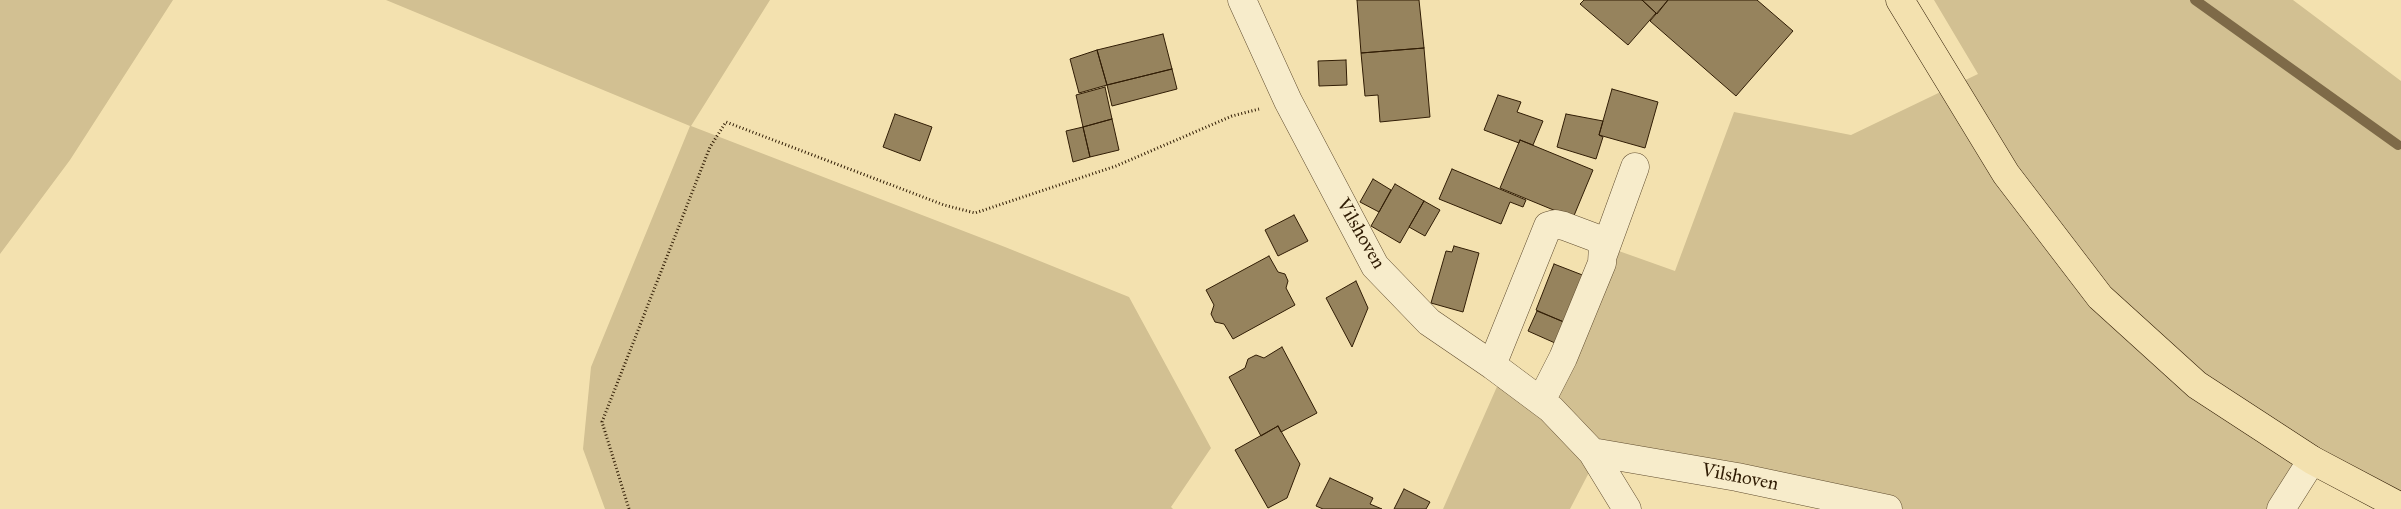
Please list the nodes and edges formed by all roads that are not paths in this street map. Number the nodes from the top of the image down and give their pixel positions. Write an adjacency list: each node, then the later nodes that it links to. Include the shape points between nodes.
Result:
1 (1242, 0): 5 (street, Vilshoven, via 1288,101 1375,266 1429,322)
2 (1900, 0): 8 (main road, via 2006,174 2100,297 2197,385)
3 (1635, 167): 4 (street)
4 (1603, 255): 5 (street, via 1603,245 1596,238 1564,226 1548,226); 6 (street, via 1563,358)
5 (1492, 365): 6 (street, Vilshoven)
6 (1540, 401): 7 (street, Vilshoven, via 1551,408)
7 (1592, 452): 10 (street, Vilshoven); 11 (street, Vilshoven, via 1737,477)
8 (2312, 460): 9 (main road); 12 (street)
9 (2401, 507)
10 (1627, 509)
11 (1888, 509)
12 (2281, 509)

